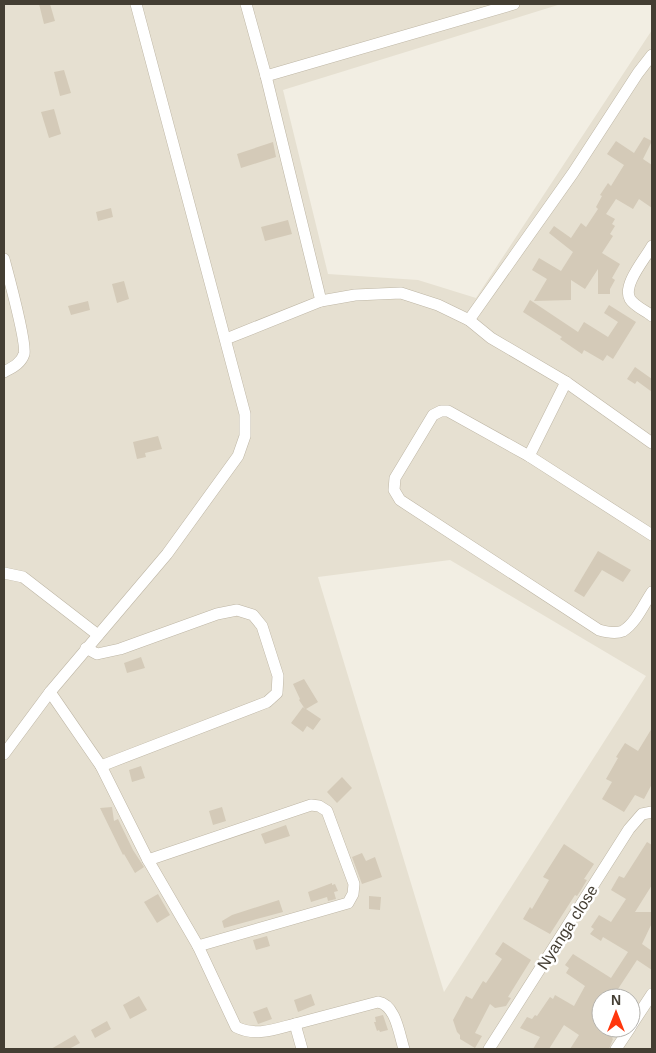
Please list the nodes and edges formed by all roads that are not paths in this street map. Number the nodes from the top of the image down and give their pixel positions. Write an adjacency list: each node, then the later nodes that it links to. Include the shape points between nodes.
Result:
1 (136, 4): 11 (street)
2 (246, 4): 5 (street)
3 (514, 4): 5 (street)
4 (652, 55): 10 (street)
5 (266, 76): 8 (street)
6 (652, 246): 9 (street, via 629,284 628,293 631,301)
7 (4, 259): 12 (street, via 24,354 17,364)
8 (321, 301): 10 (street, via 355,295 401,293 438,304); 11 (street)
9 (652, 316)
10 (468, 320): 13 (street, via 491,338)
11 (226, 339): 19 (street, via 245,414 245,436 238,456 167,554)
12 (4, 372)
13 (566, 382): 14 (street); 15 (street)
14 (651, 439)
15 (529, 456): 16 (street); 18 (street, via 448,411 441,411 433,415 395,478 394,490 400,500 599,630 609,633 622,631 634,620)
16 (652, 535)
17 (4, 573): 19 (street, via 23,577)
18 (652, 592)
19 (98, 635): 20 (street)
20 (86, 648): 21 (street); 23 (street, via 97,654 120,650 217,614 237,610 253,615 262,626 278,676 277,693 267,702)
21 (50, 692): 22 (street); 23 (street)
22 (4, 754)
23 (101, 766): 25 (street)
24 (652, 812): 33 (street, Nyanga close, via 642,814 630,829)
25 (148, 860): 26 (street); 26 (street, via 311,805 327,811 354,884 348,902)
26 (198, 946): 29 (street, via 236,1027 255,1033)
27 (652, 994): 28 (street)
28 (641, 1010)
29 (295, 1024): 31 (street); 32 (street, via 378,1002 385,1003 390,1008)
30 (623, 1038): 34 (street)
31 (302, 1049)
32 (404, 1049)
33 (489, 1049)
34 (616, 1049)

